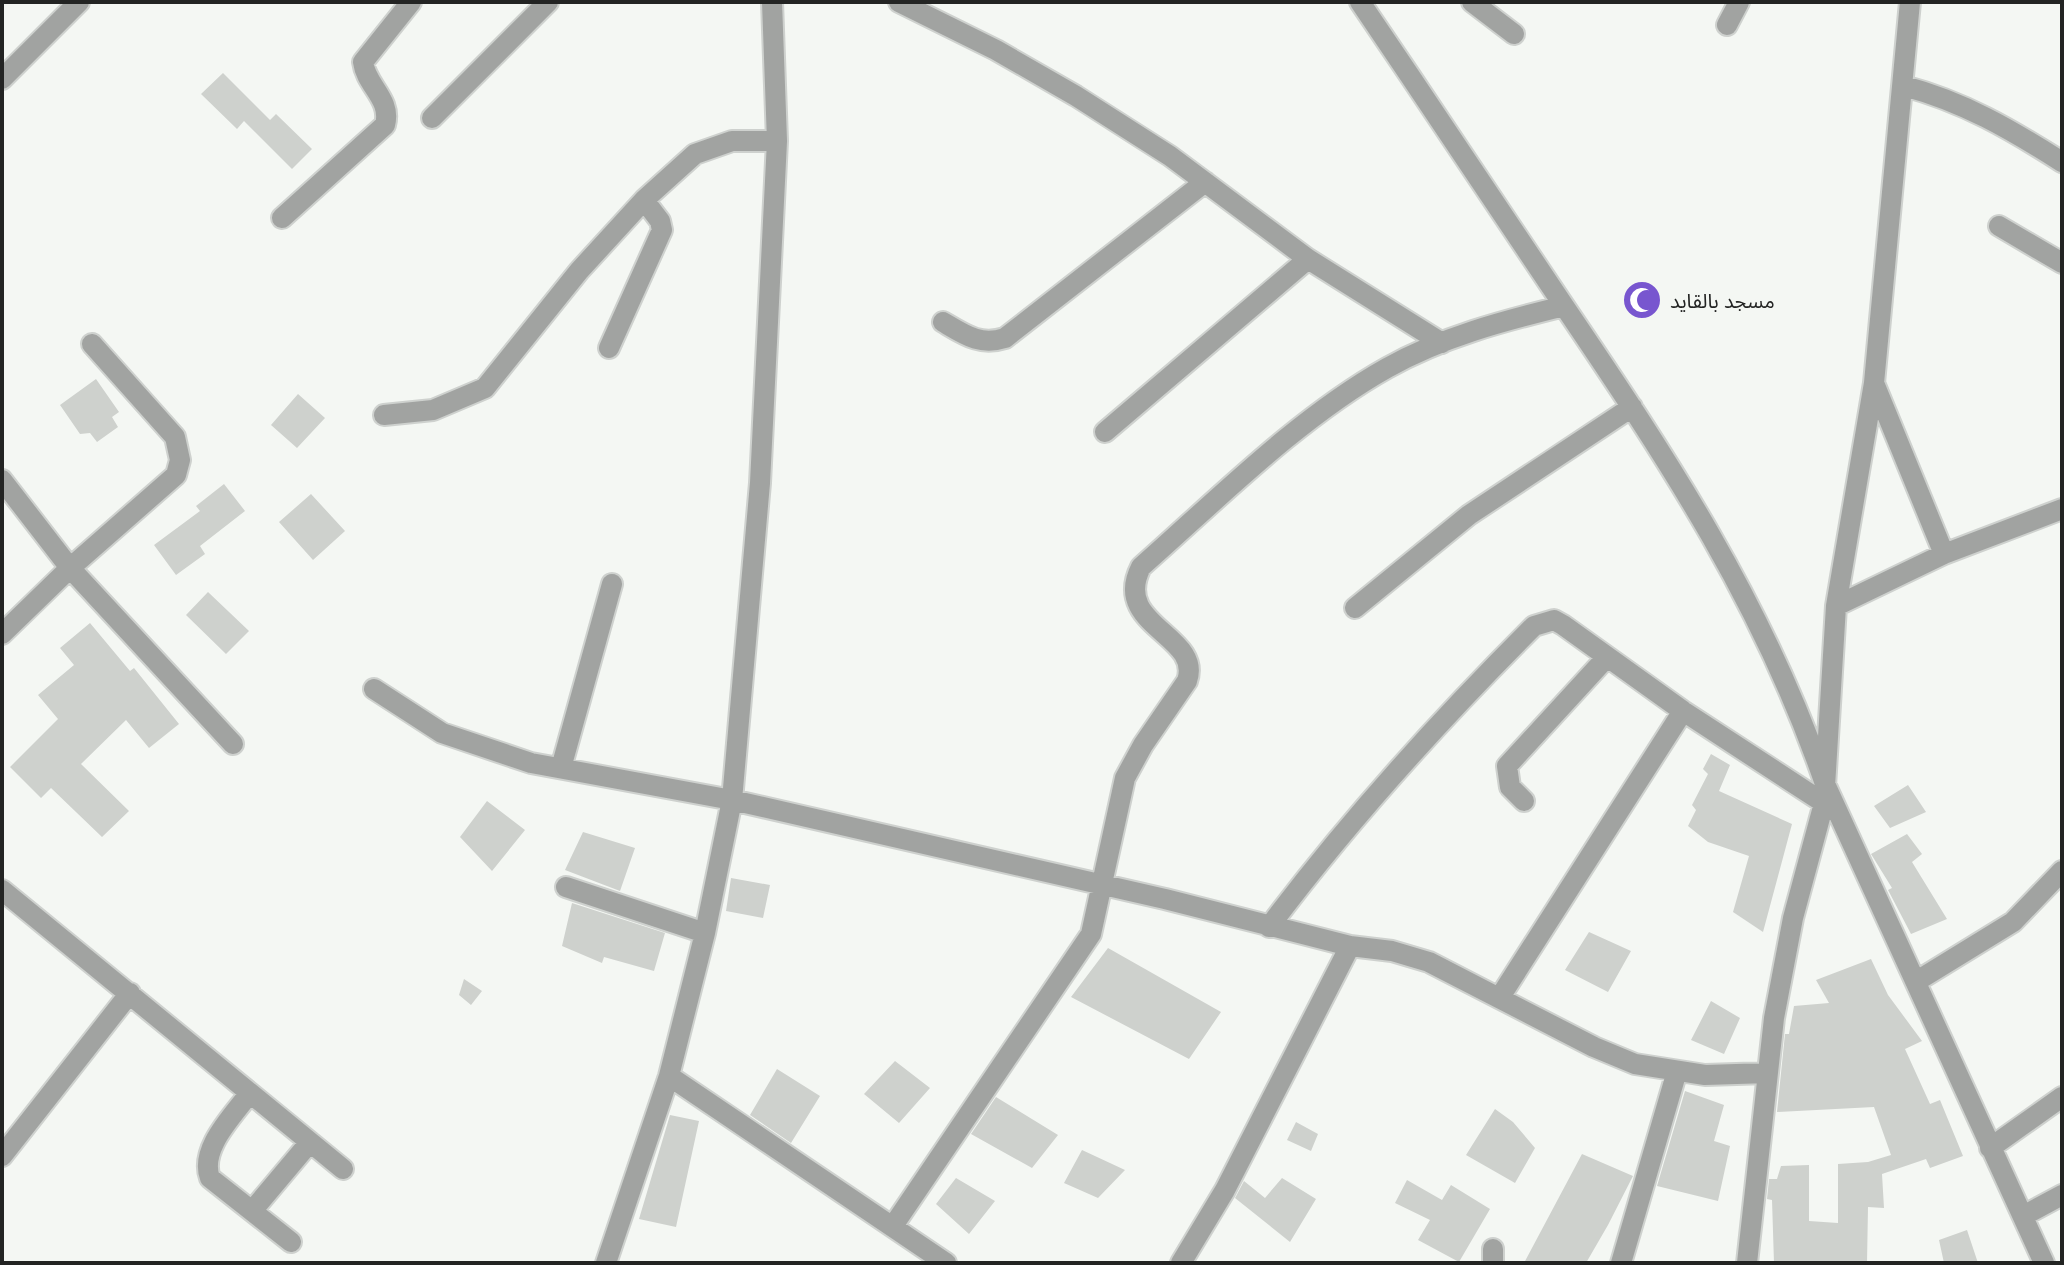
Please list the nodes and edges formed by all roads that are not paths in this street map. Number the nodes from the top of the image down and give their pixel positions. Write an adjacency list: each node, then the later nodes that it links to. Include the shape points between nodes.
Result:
1 (79, 2): 12 (street)
2 (411, 2): 19 (street, via 363,62 386,106 385,125)
3 (548, 2): 14 (street)
4 (772, 2): 15 (street)
5 (899, 2): 17 (street, via 1076,96)
6 (1360, 2): 23 (street)
7 (1472, 2): 11 (street)
8 (1739, 2): 10 (street)
9 (1910, 2): 13 (street)
10 (1727, 25)
11 (1514, 34)
12 (2, 79)
13 (1904, 86): 16 (street, via 1994,118); 28 (street)
14 (432, 118)
15 (777, 141): 18 (street, via 712,145); 46 (street, via 760,483)
16 (2062, 162)
17 (1205, 182): 21 (street); 24 (street, via 1005,338 989,343 971,339)
18 (644, 200): 27 (street, via 662,230); 30 (street, via 485,388 433,410)
19 (282, 218)
20 (1999, 226): 22 (street)
21 (1308, 259): 25 (street); 31 (street)
22 (2062, 263)
23 (1564, 306): 25 (street); 29 (street)
24 (943, 322)
25 (1442, 343): 49 (street, via 1355,387 1141,567 1134,579 1139,609 1184,653 1189,673 1125,778)
26 (92, 344): 35 (street, via 175,437 180,460 176,475)
27 (609, 348)
28 (1874, 383): 34 (street); 37 (street)
29 (1632, 407): 38 (street, via 1469,515); 45 (street, via 1726,557 1802,717)
30 (384, 415)
31 (1105, 432)
32 (2, 480): 35 (street)
33 (2062, 509): 34 (street)
34 (1944, 554): 37 (street)
35 (70, 568): 39 (street); 43 (street)
36 (612, 584): 44 (street)
37 (1836, 606): 45 (street)
38 (1355, 608)
39 (2, 634)
40 (1607, 657): 42 (street); 47 (street, via 1513,757 1506,776); 52 (street, via 1554,620 1534,626 1333,841)
41 (374, 689): 44 (street, via 442,733)
42 (1683, 711): 45 (street); 57 (street)
43 (233, 744)
44 (561, 768): 46 (street)
45 (1825, 794): 55 (street); 59 (street, via 1793,918)
46 (732, 800): 49 (street); 53 (street)
47 (1524, 801)
48 (2062, 871): 55 (street, via 2013,922)
49 (1101, 886): 52 (street); 70 (street, via 1091,934)
50 (566, 887): 53 (street)
51 (2, 890): 56 (street)
52 (1269, 927): 54 (street)
53 (705, 933): 60 (street)
54 (1350, 946): 57 (street, via 1429,962); 74 (street, via 1225,1190)
55 (1917, 981): 64 (street)
56 (130, 993): 61 (street); 65 (street)
57 (1500, 997): 58 (street, via 1635,1064)
58 (1677, 1071): 59 (street); 75 (street)
59 (1768, 1073): 76 (street)
60 (669, 1076): 70 (street); 72 (street)
61 (249, 1094): 63 (street); 68 (street, via 206,1162 210,1178)
62 (2062, 1097): 64 (street)
63 (310, 1142): 66 (street); 68 (street)
64 (1990, 1148): 69 (street)
65 (2, 1156)
66 (343, 1169)
67 (2062, 1195): 69 (street)
68 (252, 1211): 71 (street)
69 (2023, 1216): 77 (street)
70 (893, 1226): 73 (street)
71 (291, 1242)
72 (606, 1263)
73 (946, 1263)
74 (1181, 1263)
75 (1621, 1263)
76 (1747, 1263)
77 (2044, 1263)

